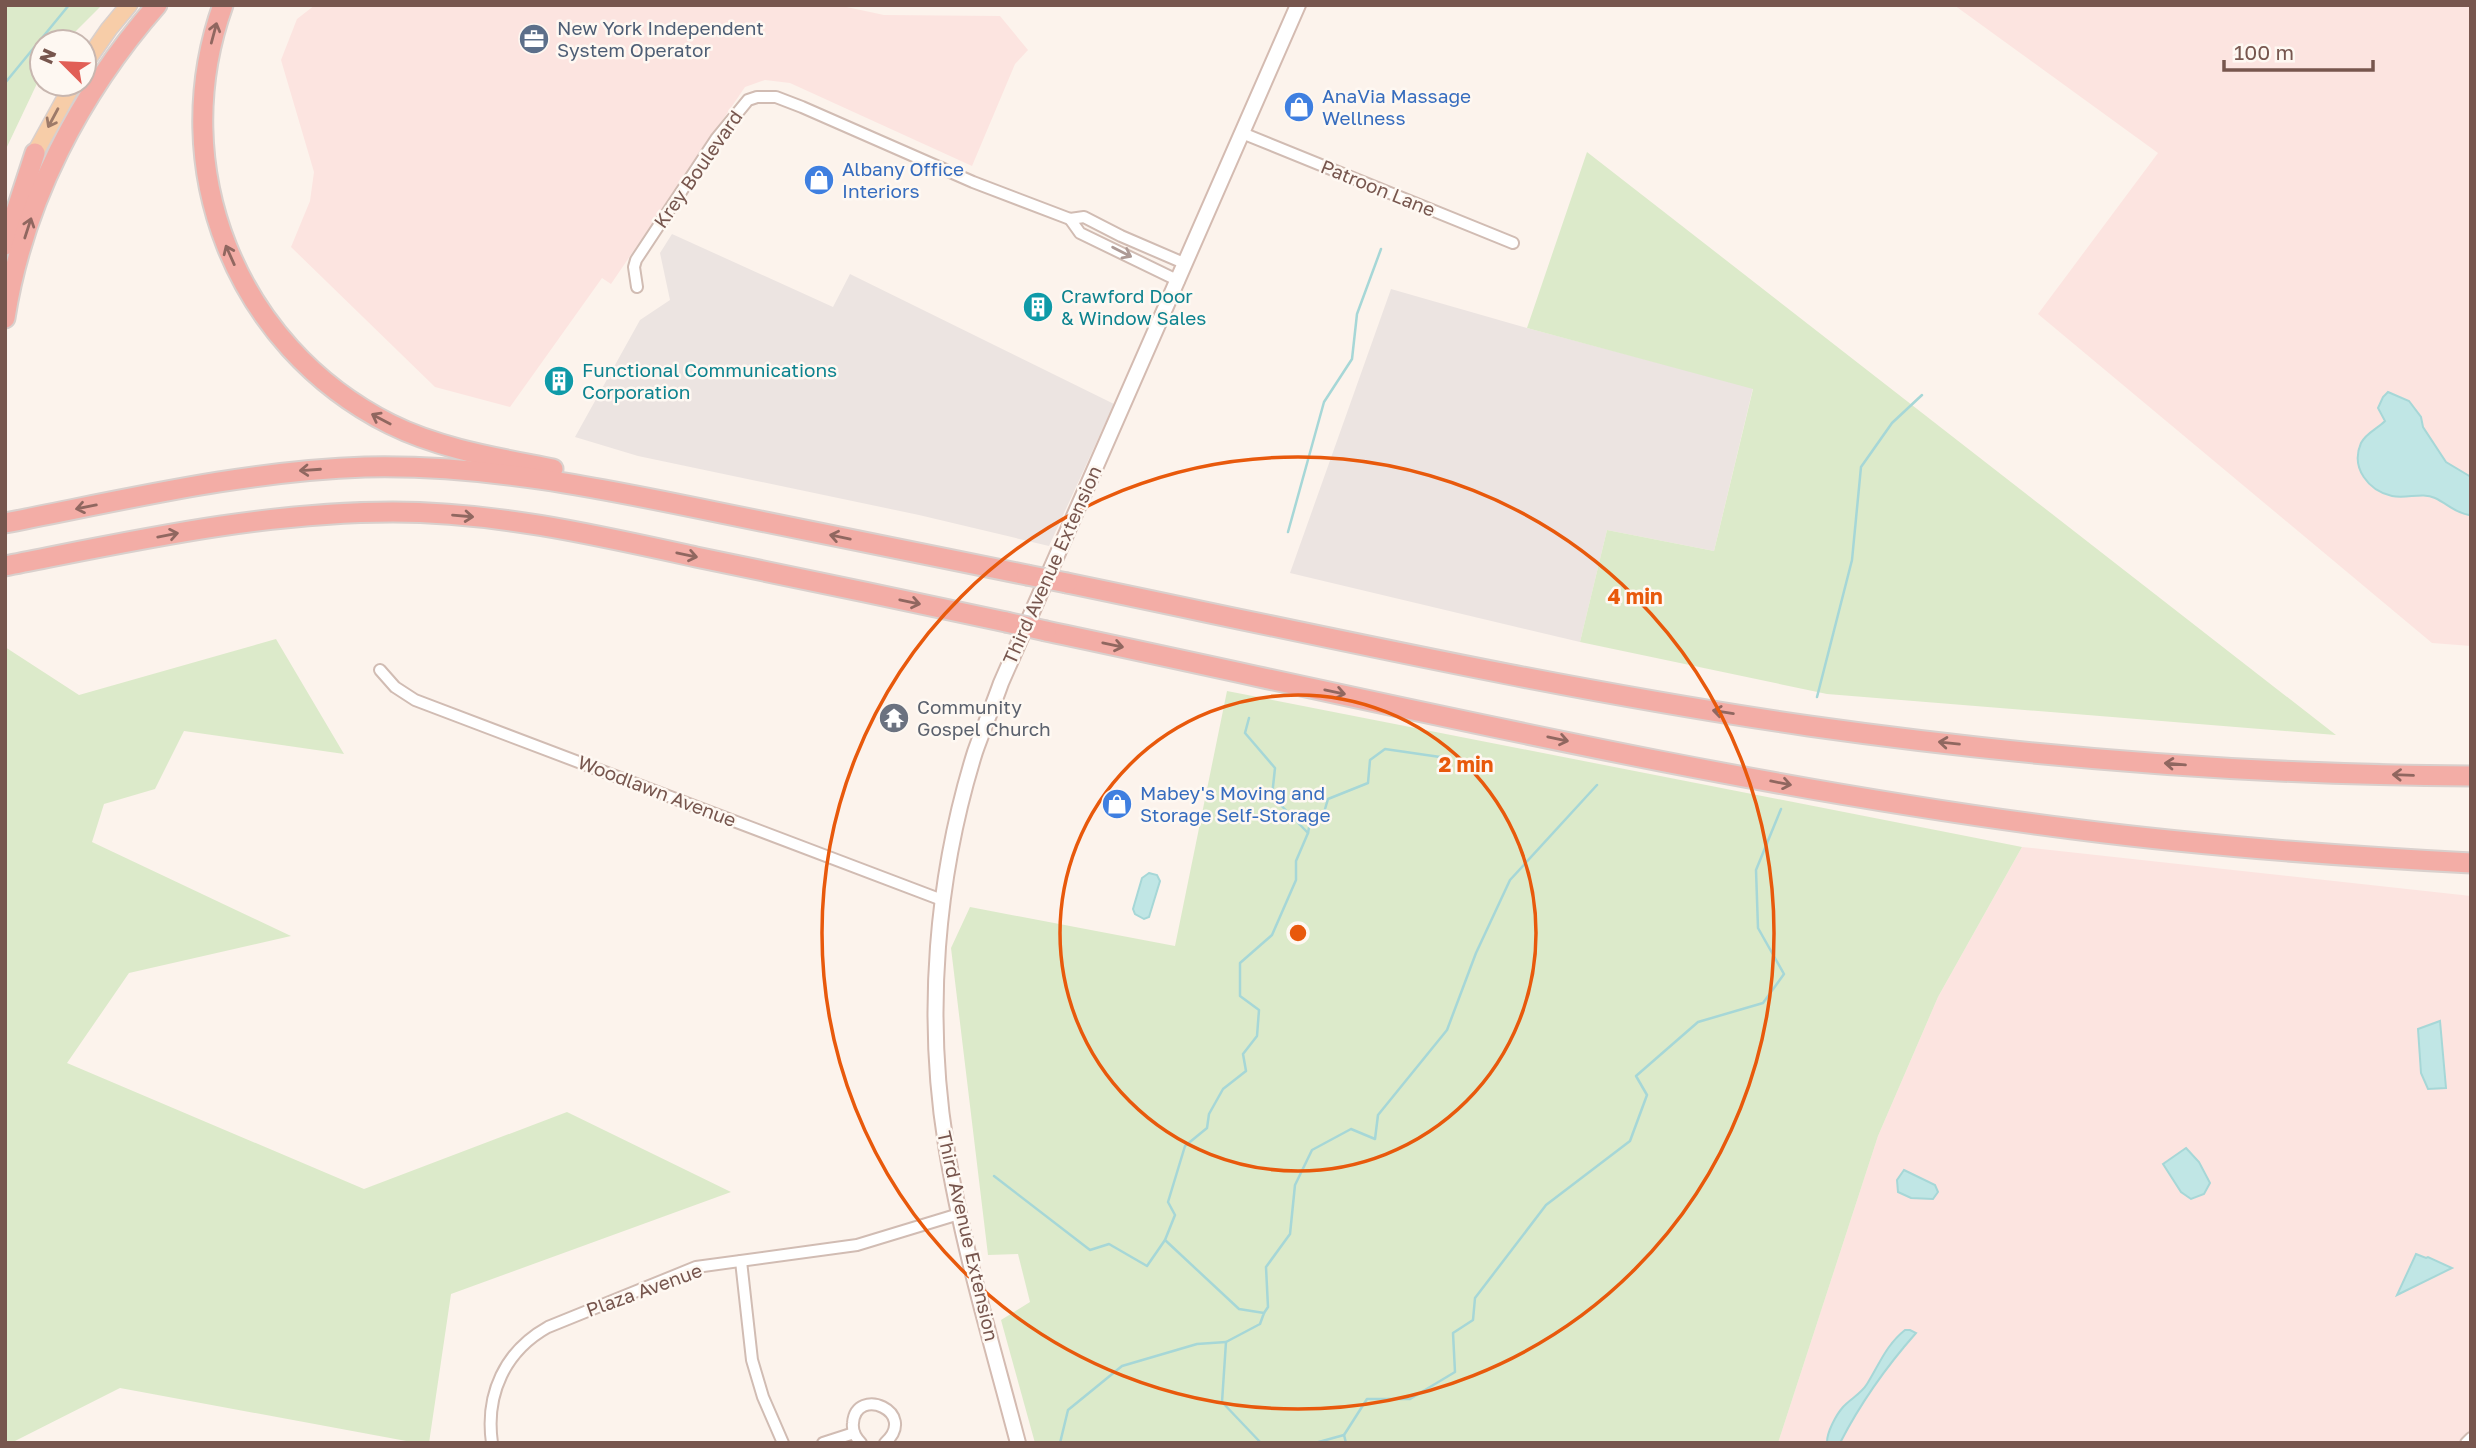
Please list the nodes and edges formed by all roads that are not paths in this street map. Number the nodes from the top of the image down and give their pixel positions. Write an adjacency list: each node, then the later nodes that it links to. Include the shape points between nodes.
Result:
1 (128, 5): 5 (main road)
2 (157, 5): 16 (highway, one-way to 2, via 29,222 56,158 103,75)
3 (223, 5): 17 (highway, one-way to 3, via 637,486 473,452 407,432 348,399 298,357 241,279 210,192 202,137 204,91)
4 (1298, 5): 7 (street, Third Avenue Extension)
5 (98, 45)
6 (65, 98): 8 (main road, one-way to 8)
7 (1242, 133): 11 (street, Patroon Lane); 13 (street, Third Avenue Extension)
8 (35, 153): 9 (highway); 12 (highway)
9 (5, 214)
10 (1070, 219): 13 (street, Krey Boulevard, via 1084,217); 14 (street, Krey Boulevard, one-way to 14, via 1080,233); 15 (street, Krey Boulevard, via 776,97 757,97 740,108 716,139 636,260)
11 (1513, 243)
12 (5, 245)
13 (1186, 264): 14 (street, Third Avenue Extension)
14 (1179, 281): 23 (street, Third Avenue Extension, via 1001,683 963,797)
15 (637, 287)
16 (5, 318)
17 (709, 510): 18 (highway, one-way to 18, via 514,475 367,467 247,478); 21 (highway, one-way to 17, bridge, via 2133,761 1809,726 1516,675)
18 (5, 523)
19 (5, 566): 22 (highway, one-way to 22, bridge, via 265,520 364,512 507,521 1637,755 1882,800 2124,835)
20 (380, 670): 23 (street, Woodlawn Avenue, via 415,700)
21 (2471, 776)
22 (2471, 863)
23 (942, 900): 24 (street, Third Avenue Extension, via 936,988 940,1096)
24 (959, 1214): 25 (street, Plaza Avenue, via 858,1245); 33 (street, Third Avenue Extension)
25 (741, 1261): 28 (street, Plaza Avenue, via 695,1268 532,1336 509,1359 496,1388 490,1413); 29 (street, via 752,1360)
26 (854, 1433): 30 (street); 31 (street); 32 (street, via 853,1419 862,1407 883,1406 895,1423)
27 (2471, 1438): 34 (street)
28 (492, 1443)
29 (783, 1443)
30 (823, 1443)
31 (862, 1443)
32 (885, 1443)
33 (1018, 1443)
34 (2466, 1443)

